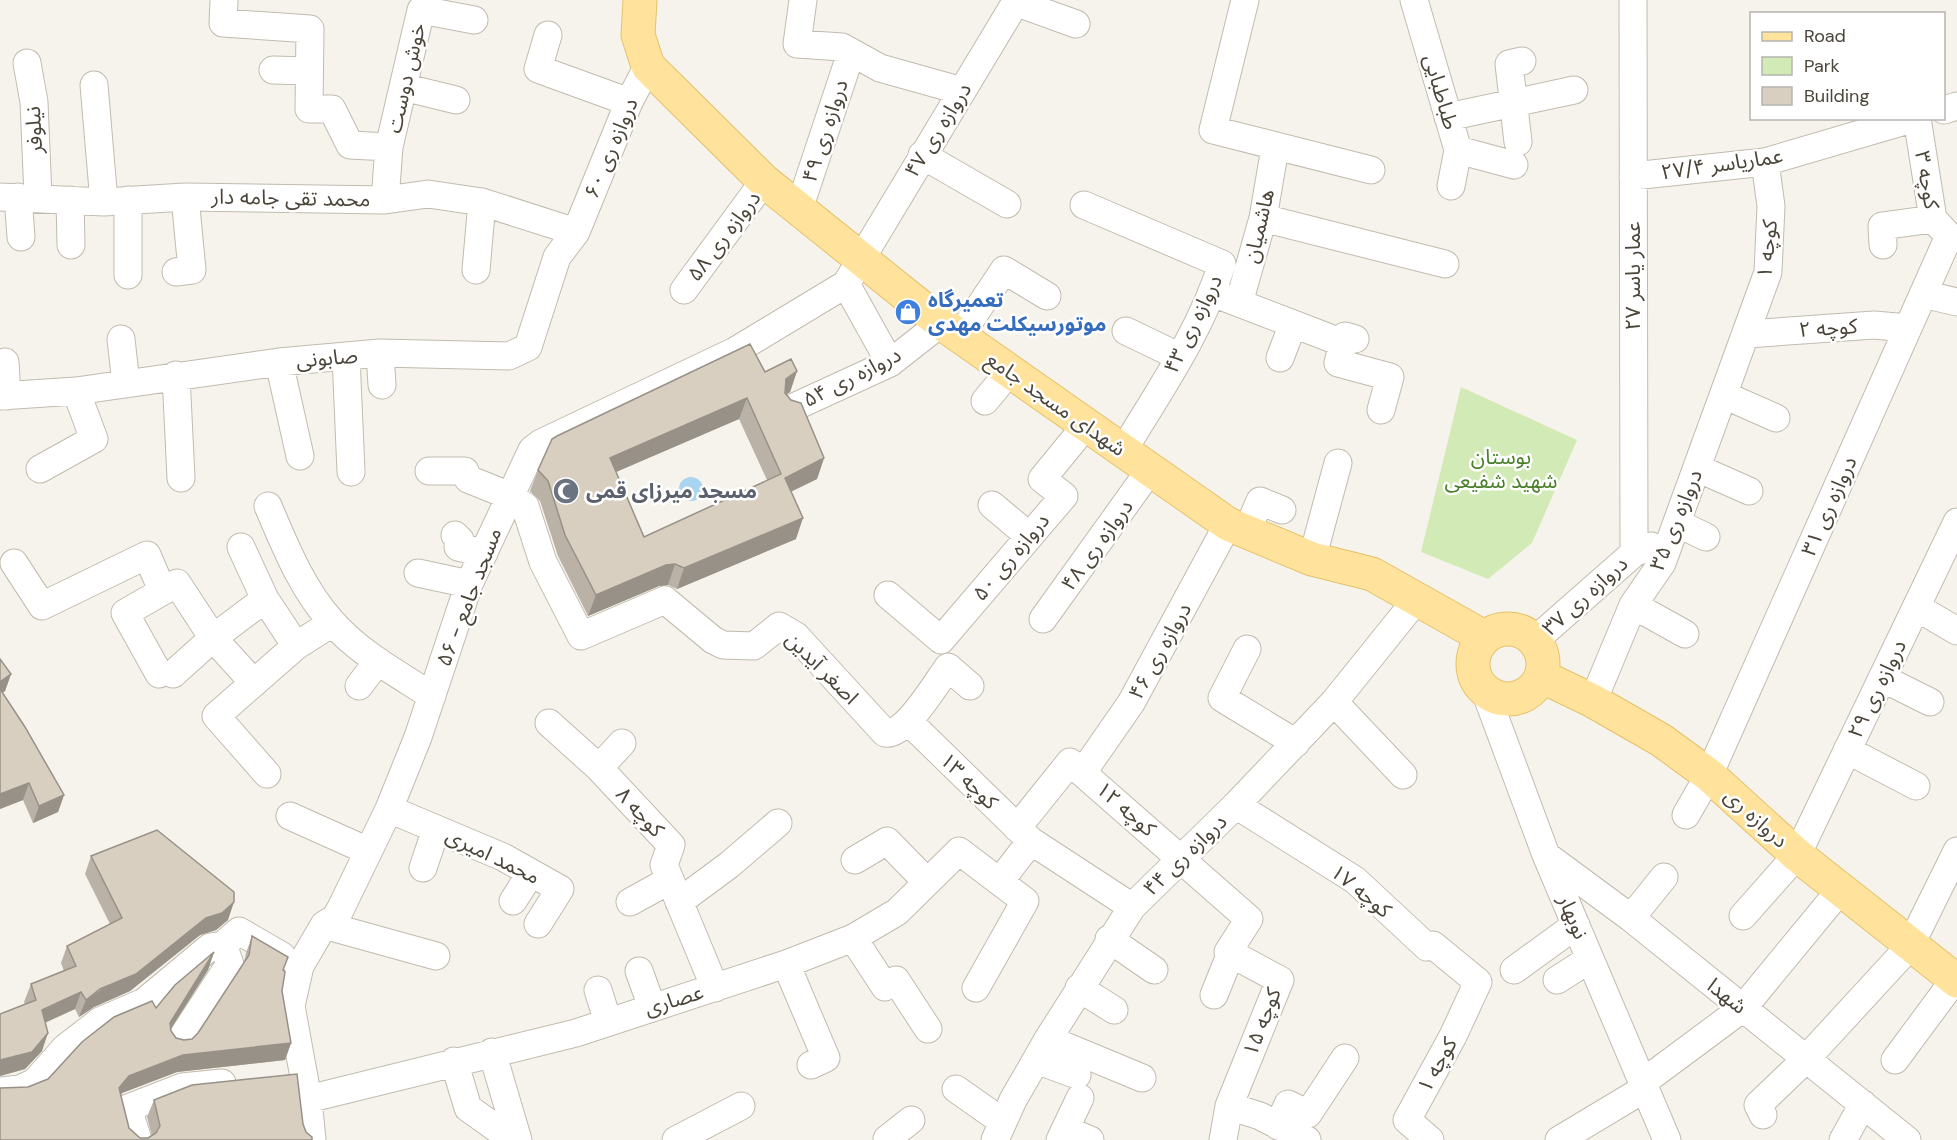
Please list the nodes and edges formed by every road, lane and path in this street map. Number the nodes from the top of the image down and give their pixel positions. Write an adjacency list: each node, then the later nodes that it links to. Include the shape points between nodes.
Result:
1 (224, 0): 16 (street, via 224,24 310,29)
2 (640, 0): 14 (main road, شهدای مسجد جامع, via 638,35)
3 (803, 0): 11 (street, via 796,44 842,47)
4 (1245, 0): 28 (street, via 1213,130)
5 (1414, 0): 24 (street, طباطبایی)
6 (1633, 0): 33 (street, عمار یاسر ۲۷)
7 (1016, 1): 9 (street); 20 (street, دروازه ری ۴۷)
8 (474, 20): 18 (street, خوش دوست, via 421,10)
9 (1076, 24)
10 (548, 36): 22 (street, via 538,69)
11 (851, 53): 20 (street, via 880,68); 44 (street, دروازه ری ۴۹)
12 (1522, 61): 23 (street, via 1509,64)
13 (27, 63): 36 (street, نیلوفر, via 34,102)
14 (648, 66): 22 (street, دروازه ری ۶۰); 34 (main road, شهدای مسجد جامع)
15 (273, 70): 16 (street)
16 (309, 71): 27 (street, via 309,109 332,109 350,145)
17 (94, 85): 40 (street)
18 (403, 87): 21 (street); 27 (street, خوش دوست)
19 (1574, 90): 23 (street)
20 (962, 91): 30 (street, دروازه ری ۴۷)
21 (456, 100)
22 (628, 102): 47 (street, دروازه ری ۶۰)
23 (1515, 103): 24 (street); 29 (street, via 1516,154)
24 (1448, 117): 29 (street, طباطبایی)
25 (1909, 120): 31 (street, عماریاسر ۲۷/۴)
26 (1917, 120): 46 (street, کوچه ۳)
27 (389, 147): 39 (street, خوش دوست)
28 (1275, 148): 32 (street); 45 (street, هاشمیان)
29 (1458, 150): 35 (street, طباطبایی)
30 (922, 155): 42 (street); 54 (street, دروازه ری ۴۷)
31 (1765, 162): 33 (street, عماریاسر ۲۷/۴); 66 (street, کوچه ۱, via 1771,249 1768,272)
32 (1371, 170)
33 (1633, 176): 109 (street, عمار یاسر ۲۷)
34 (764, 182): 44 (main road, شهدای مسجد جامع); 56 (street, دروازه ری ۵۸)
35 (1451, 186)
36 (19, 197): 38 (street, محمد تقی جامه دار); 48 (street, نیلوفر)
37 (186, 197): 39 (street, محمد تقی جامه دار); 40 (street, محمد تقی جامه دار); 53 (street, via 192,270)
38 (70, 200): 40 (street, محمد تقی جامه دار); 49 (street)
39 (385, 200): 41 (street, محمد تقی جامه دار, via 428,194)
40 (116, 201): 55 (street)
41 (482, 202): 47 (street, محمد تقی جامه دار); 52 (street)
42 (1007, 204)
43 (1084, 205): 57 (street, دروازه ری ۴۳, via 1222,264)
44 (799, 209): 54 (main road, شهدای مسجد جامع)
45 (1263, 218): 51 (street); 61 (street, هاشمیان)
46 (1946, 231): 50 (street, via 1882,226); 58 (street, دروازه ری ۳۱)
47 (576, 232): 68 (street, صابونی, via 557,257 528,347 509,356)
48 (21, 237)
49 (71, 245)
50 (1883, 245)
51 (1445, 264)
52 (476, 270)
53 (176, 272)
54 (853, 272): 64 (main road, شهدای مسجد جامع); 74 (street); 97 (street, ۵۶ - مسجد جامع, via 735,351 541,443 532,450)
55 (128, 275)
56 (684, 290)
57 (1213, 294): 61 (street); 70 (street, دروازه ری ۴۳)
58 (1923, 294): 60 (street); 63 (street, دروازه ری ۳۱)
59 (1047, 296): 64 (street, دروازه ری ۵۴, via 1004,270)
60 (1957, 302)
61 (1239, 303): 62 (street)
62 (1293, 324): 71 (street); 84 (street, via 1351,342 1338,363 1390,377)
63 (1908, 328): 66 (street, کوچه ۲, via 1874,325); 150 (street, دروازه ری ۳۱)
64 (950, 330): 74 (street, دروازه ری ۵۴); 75 (main road, شهدای مسجد جامع)
65 (1126, 331): 70 (street)
66 (1748, 334): 80 (street, دروازه ری ۳۵)
67 (121, 339): 77 (street)
68 (380, 353): 69 (street, صابونی); 78 (street)
69 (346, 356): 73 (street, صابونی); 94 (street)
70 (1180, 357): 87 (street, دروازه ری ۴۳)
71 (1280, 358)
72 (5, 362): 81 (street)
73 (279, 362): 76 (street, صابونی); 88 (street)
74 (890, 363): 83 (street, دروازه ری ۵۴)
75 (1010, 371): 82 (street); 86 (main road, شهدای مسجد جامع)
76 (176, 375): 77 (street, صابونی); 95 (street)
77 (126, 384): 79 (street, صابونی)
78 (382, 385)
79 (76, 391): 81 (street, صابونی); 91 (street, via 94,439)
80 (1724, 395): 85 (street); 90 (street, دروازه ری ۳۵)
81 (3, 396)
82 (986, 401)
83 (792, 408)
84 (1381, 410)
85 (1776, 418)
86 (1087, 424): 87 (main road, شهدای مسجد جامع); 105 (street, دروازه ری ۵۰, via 1042,479 1064,495)
87 (1123, 451): 92 (main road, شهدای مسجد جامع)
88 (300, 456)
89 (1338, 463): 111 (street)
90 (1697, 468): 96 (street); 102 (street, دروازه ری ۳۵)
91 (40, 469)
92 (1150, 470): 103 (main road, شهدای مسجد جامع); 121 (street, دروازه ری ۴۸)
93 (429, 471): 97 (street, via 465,471 468,479)
94 (351, 472)
95 (181, 478)
96 (1749, 491)
97 (510, 496): 108 (street, ۵۶ - مسجد جامع); 141 (street, اصغر آیدین, via 525,506 543,562 581,636 664,600 723,645 754,646 779,626 796,636 885,733 896,733)
98 (992, 505): 105 (street)
99 (268, 506): 122 (street, via 294,567)
100 (1282, 510): 103 (street, دروازه ری ۴۶, via 1260,501)
101 (1957, 522): 120 (street, دروازه ری ۲۹)
102 (1677, 523): 106 (street); 110 (street, دروازه ری ۳۵)
103 (1237, 528): 111 (main road, شهدای مسجد جامع); 146 (street, دروازه ری ۴۶, via 1131,704)
104 (455, 535): 108 (street, via 460,540 458,547)
105 (1029, 536): 116 (street, دروازه ری ۵۰, via 941,640)
106 (1706, 537)
107 (241, 547): 117 (street)
108 (484, 553): 114 (street, ۵۶ - مسجد جامع)
109 (1634, 553): 110 (street, دروازه ری ۳۷, via 1653,545); 127 (street, دروازه ری ۳۷)
110 (1664, 556): 119 (street, دروازه ری ۳۵)
111 (1312, 559): 118 (main road, شهدای مسجد جامع, via 1372,574)
112 (14, 562): 115 (street, via 42,606 147,555)
113 (418, 573): 114 (street)
114 (469, 584): 137 (street, ۵۶ - مسجد جامع)
115 (162, 590): 126 (street, via 177,583); 126 (street, via 125,613 166,674)
116 (888, 595)
117 (265, 599): 126 (street); 128 (street)
118 (1417, 599): 125 (main road, شهدای مسجد جامع); 139 (street, دروازه ری ۴۴)
119 (1633, 605): 124 (street); 138 (street, دروازه ری ۳۵)
120 (1916, 607): 123 (street); 132 (street, دروازه ری ۲۹)
121 (1043, 619)
122 (332, 622): 128 (street); 130 (street)
123 (1957, 632)
124 (1686, 634)
125 (1484, 637): 127 (main road, via 1496,630 1510,629 1523,632); 136 (main road, via 1475,650 1472,665 1476,680)
126 (213, 638): 133 (street)
127 (1534, 641): 131 (main road, via 1541,652)
128 (296, 646): 133 (street)
129 (1247, 649): 144 (street, via 1222,698)
130 (378, 661): 134 (street); 137 (street)
131 (1541, 676): 136 (main road, via 1532,690 1517,698 1500,699); 138 (main road, دروازه ری)
132 (1882, 678): 140 (street); 145 (street, دروازه ری ۲۹)
133 (254, 682): 148 (street, via 216,716)
134 (359, 686)
135 (970, 686): 141 (street, via 948,667)
136 (1485, 691): 161 (street, نوبهار)
137 (432, 696): 153 (street, ۵۶ - مسجد جامع)
138 (1593, 701): 150 (main road, دروازه ری, via 1661,740)
139 (1334, 702): 144 (street, دروازه ری ۴۴); 149 (street)
140 (1930, 702)
141 (908, 721): 158 (street, کوچه ۱۳)
142 (549, 723): 147 (street, کوچه ۸)
143 (622, 743): 147 (street)
144 (1296, 743): 152 (street, دروازه ری ۴۴)
145 (1847, 750): 151 (street); 162 (street, دروازه ری ۲۹)
146 (1076, 767): 158 (street, دروازه ری ۴۶); 163 (street, کوچه ۱۲)
147 (599, 768): 171 (street, کوچه ۸, via 671,845 664,865)
148 (267, 774)
149 (1403, 775)
150 (1709, 775): 154 (street, دروازه ری ۳۱); 162 (main road, دروازه ری)
151 (1916, 786)
152 (1236, 805): 163 (street, دروازه ری ۴۴); 194 (street, کوچه ۱۷, via 1355,880 1427,948 1433,945)
153 (389, 809): 157 (street, محمد امیری); 159 (street, ۵۶ - مسجد جامع)
154 (1686, 815)
155 (290, 816): 159 (street)
156 (778, 823): 171 (street, via 729,865)
157 (436, 829): 165 (street); 166 (street, محمد امیری)
158 (1024, 834): 168 (street, دروازه ری ۴۶); 174 (street, کوچه ۱۳)
159 (368, 851): 178 (street, ۵۶ - مسجد جامع, via 340,910)
160 (1957, 851): 183 (street)
161 (1546, 855): 176 (street, شهدا); 179 (street, نوبهار)
162 (1797, 855): 170 (main road, دروازه ری); 175 (street, دروازه ری ۲۹)
163 (1181, 857): 174 (street, دروازه ری ۴۴); 184 (street, via 1249,919 1228,952)
164 (855, 861): 169 (street, via 887,841)
165 (423, 868)
166 (531, 873): 172 (street); 177 (street, محمد امیری, via 560,889)
167 (1664, 877): 176 (street)
168 (1000, 881): 169 (street, عصاری, via 959,851); 196 (street, via 1025,900)
169 (927, 882): 181 (street, عصاری, via 897,912)
170 (1841, 889): 183 (main road, دروازه ری); 201 (street)
171 (674, 891): 173 (street); 195 (street, کوچه ۸)
172 (513, 901)
173 (630, 902)
174 (1132, 907): 182 (street, دروازه ری ۴۴)
175 (1743, 916)
176 (1631, 918): 201 (street, شهدا)
177 (538, 924)
178 (324, 925): 185 (street); 188 (street, ۵۶ - مسجد جامع)
179 (1576, 925): 186 (street, نوبهار); 190 (street)
180 (231, 938): 188 (street); 205 (street, via 230,964); 218 (street, via 210,947 144,1002 100,1021 65,1048 35,1082 20,1089)
181 (853, 938): 187 (street, عصاری); 204 (street, via 885,987 896,980)
182 (1109, 939): 189 (street); 197 (street, دروازه ری ۴۴)
183 (1911, 946): 193 (main road, دروازه ری); 209 (street)
184 (1231, 953): 199 (street); 221 (street, کوچه ۱۵, via 1280,980)
185 (436, 956)
186 (1590, 959): 192 (street); 216 (street, نوبهار)
187 (786, 964): 195 (street, عصاری); 212 (street, via 826,1058)
188 (300, 966): 215 (street, ۵۶ - مسجد جامع, via 291,1006)
189 (1154, 970)
190 (1514, 970)
191 (639, 971): 200 (street)
192 (1557, 980)
193 (1956, 980): 210 (street)
194 (1478, 982): 235 (street, کوچه ۱, via 1407,1120)
195 (715, 988): 200 (street, عصاری)
196 (976, 988)
197 (1079, 988): 202 (street); 206 (street, دروازه ری ۴۴)
198 (598, 990): 203 (street)
199 (1214, 995)
200 (652, 1006): 203 (street, عصاری)
201 (1743, 1008): 209 (street, شهدا); 216 (street)
202 (1114, 1010)
203 (608, 1022): 207 (street, عصاری)
204 (928, 1029)
205 (179, 1042)
206 (1042, 1050): 213 (street); 225 (street, دروازه ری ۴۴); 227 (street, via 1079,1087)
207 (492, 1052): 211 (street, عصاری); 231 (street)
208 (1345, 1058): 224 (street, via 1308,1114 1288,1104)
209 (1806, 1059): 219 (street, شهدا); 222 (street, via 1758,1105)
210 (1894, 1060)
211 (454, 1061): 215 (street, عصاری); 230 (street, via 468,1108)
212 (811, 1065)
213 (1142, 1078)
214 (246, 1081): 228 (street, via 182,1087 128,1108)
215 (297, 1083): 229 (street, ۵۶ - مسجد جامع)
216 (1643, 1086): 236 (street); 237 (street, نوبهار)
217 (956, 1089): 225 (street)
218 (0, 1091)
219 (1863, 1104): 238 (street); 239 (street, شهدا)
220 (741, 1106): 232 (street)
221 (1229, 1106): 224 (street); 233 (street, کوچه ۱۵)
222 (1763, 1115)
223 (911, 1120): 226 (street)
224 (1278, 1126): 234 (street)
225 (999, 1131)
226 (885, 1136)
227 (1072, 1137)
228 (138, 1140)
229 (312, 1140)
230 (513, 1140)
231 (518, 1140)
232 (676, 1140)
233 (1223, 1140)
234 (1306, 1140)
235 (1430, 1140)
236 (1559, 1140)
237 (1667, 1140)
238 (1843, 1140)
239 (1907, 1140)

